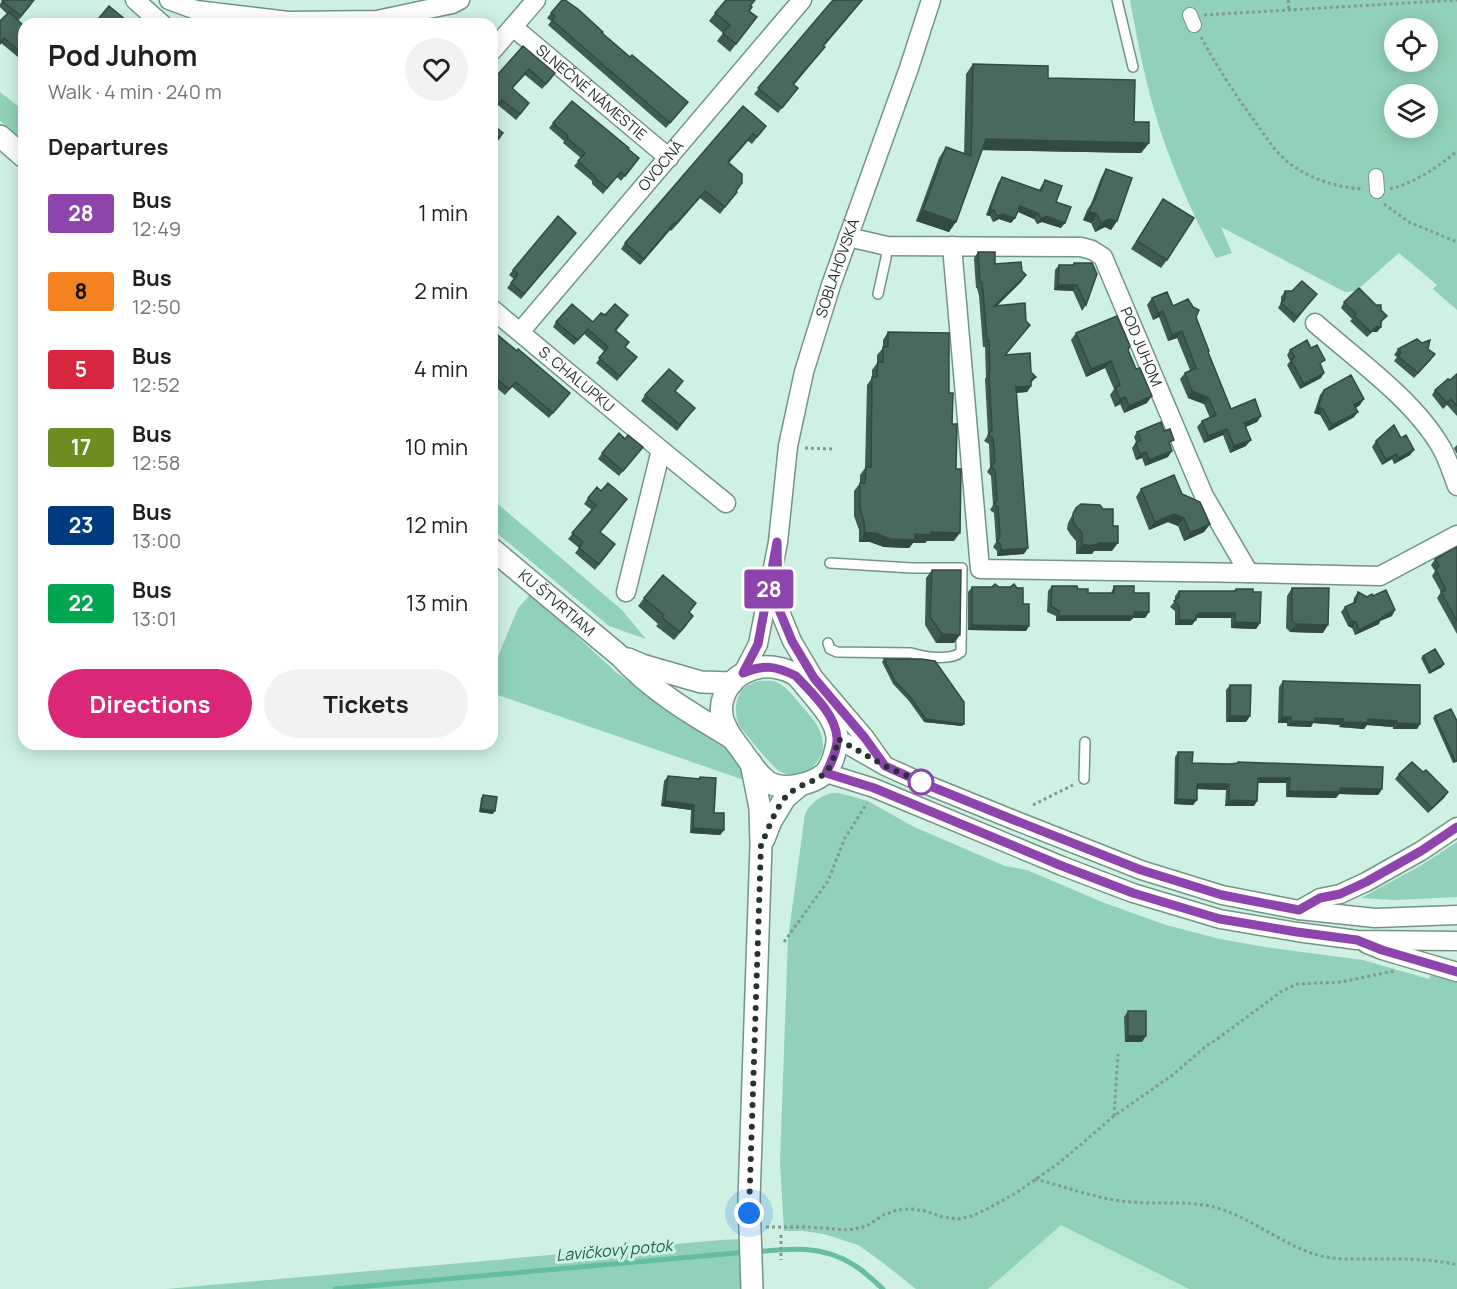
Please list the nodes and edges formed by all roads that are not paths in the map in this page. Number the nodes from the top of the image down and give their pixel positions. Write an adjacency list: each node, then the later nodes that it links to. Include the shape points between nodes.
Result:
1 (135, 0): 8 (street)
2 (169, 0): 9 (street, via 196,10)
3 (460, 0): 10 (street)
4 (536, 0): 11 (street)
5 (802, 0): 16 (street, OVOCNÁ)
6 (932, 0): 19 (street, SOBLAHOVSKÁ)
7 (1117, 0): 13 (lane)
8 (155, 18)
9 (263, 18)
10 (386, 18)
11 (513, 27): 12 (street); 16 (street, SLNEČNÉ NÁMESTIE)
12 (498, 44)
13 (1133, 67)
14 (0, 136): 15 (street)
15 (18, 152)
16 (669, 158): 25 (street, OVOCNÁ)
17 (1376, 176): 18 (street)
18 (1378, 190)
19 (848, 237): 20 (street, POD JUHOM); 30 (street, SOBLAHOVSKÁ, via 804,372 788,446)
20 (887, 246): 21 (street, POD JUHOM); 22 (lane)
21 (952, 246): 33 (street, POD JUHOM, via 1081,247 1103,257 1204,496); 33 (street, via 980,569)
22 (878, 294)
23 (498, 314): 25 (street, S. CHALUPKU)
24 (1315, 323): 27 (street, via 1420,418 1442,448)
25 (520, 332): 26 (street, S. CHALUPKU)
26 (661, 450): 28 (street, S. CHALUPKU); 34 (street)
27 (1457, 486)
28 (726, 503)
29 (1457, 535): 33 (street, via 1380,576)
30 (777, 542): 37 (street, SOBLAHOVSKÁ, via 778,607 785,651); 38 (street, SOBLAHOVSKÁ, via 758,644)
31 (498, 554): 36 (street, KU ŠTVRTIAM)
32 (830, 562): 35 (lane, via 962,568 961,652 949,657 837,652)
33 (1249, 573)
34 (626, 592)
35 (828, 643)
36 (620, 656): 38 (street, KU ŠTVRTIAM, via 701,682); 39 (street, KU ŠTVRTIAM, via 666,698)
37 (805, 677): 38 (street, KU ŠTVRTIAM, via 768,667); 40 (street, via 827,711); 43 (street, SOBLAHOVSKÁ, via 865,738)
38 (737, 678): 39 (street, KU ŠTVRTIAM, via 725,693 722,707 725,726)
39 (733, 738): 42 (street, KU ŠTVRTIAM)
40 (838, 739): 43 (street); 44 (street)
41 (1085, 742): 45 (lane)
42 (751, 763): 46 (street, KU ŠTVRTIAM, via 772,784); 48 (street, via 760,808)
43 (885, 766): 49 (street, via 1141,870 1222,895)
44 (826, 773): 46 (street); 51 (street, via 874,788 1133,893 1220,919)
45 (1084, 779)
46 (799, 786): 48 (street, via 785,798)
47 (1457, 827): 49 (street, via 1366,882)
48 (761, 845): 54 (street, via 749,1199)
49 (1299, 910): 50 (street, via 1375,918)
50 (1457, 915)
51 (1357, 940): 52 (street); 53 (street)
52 (1457, 941)
53 (1457, 972)
54 (752, 1289)

